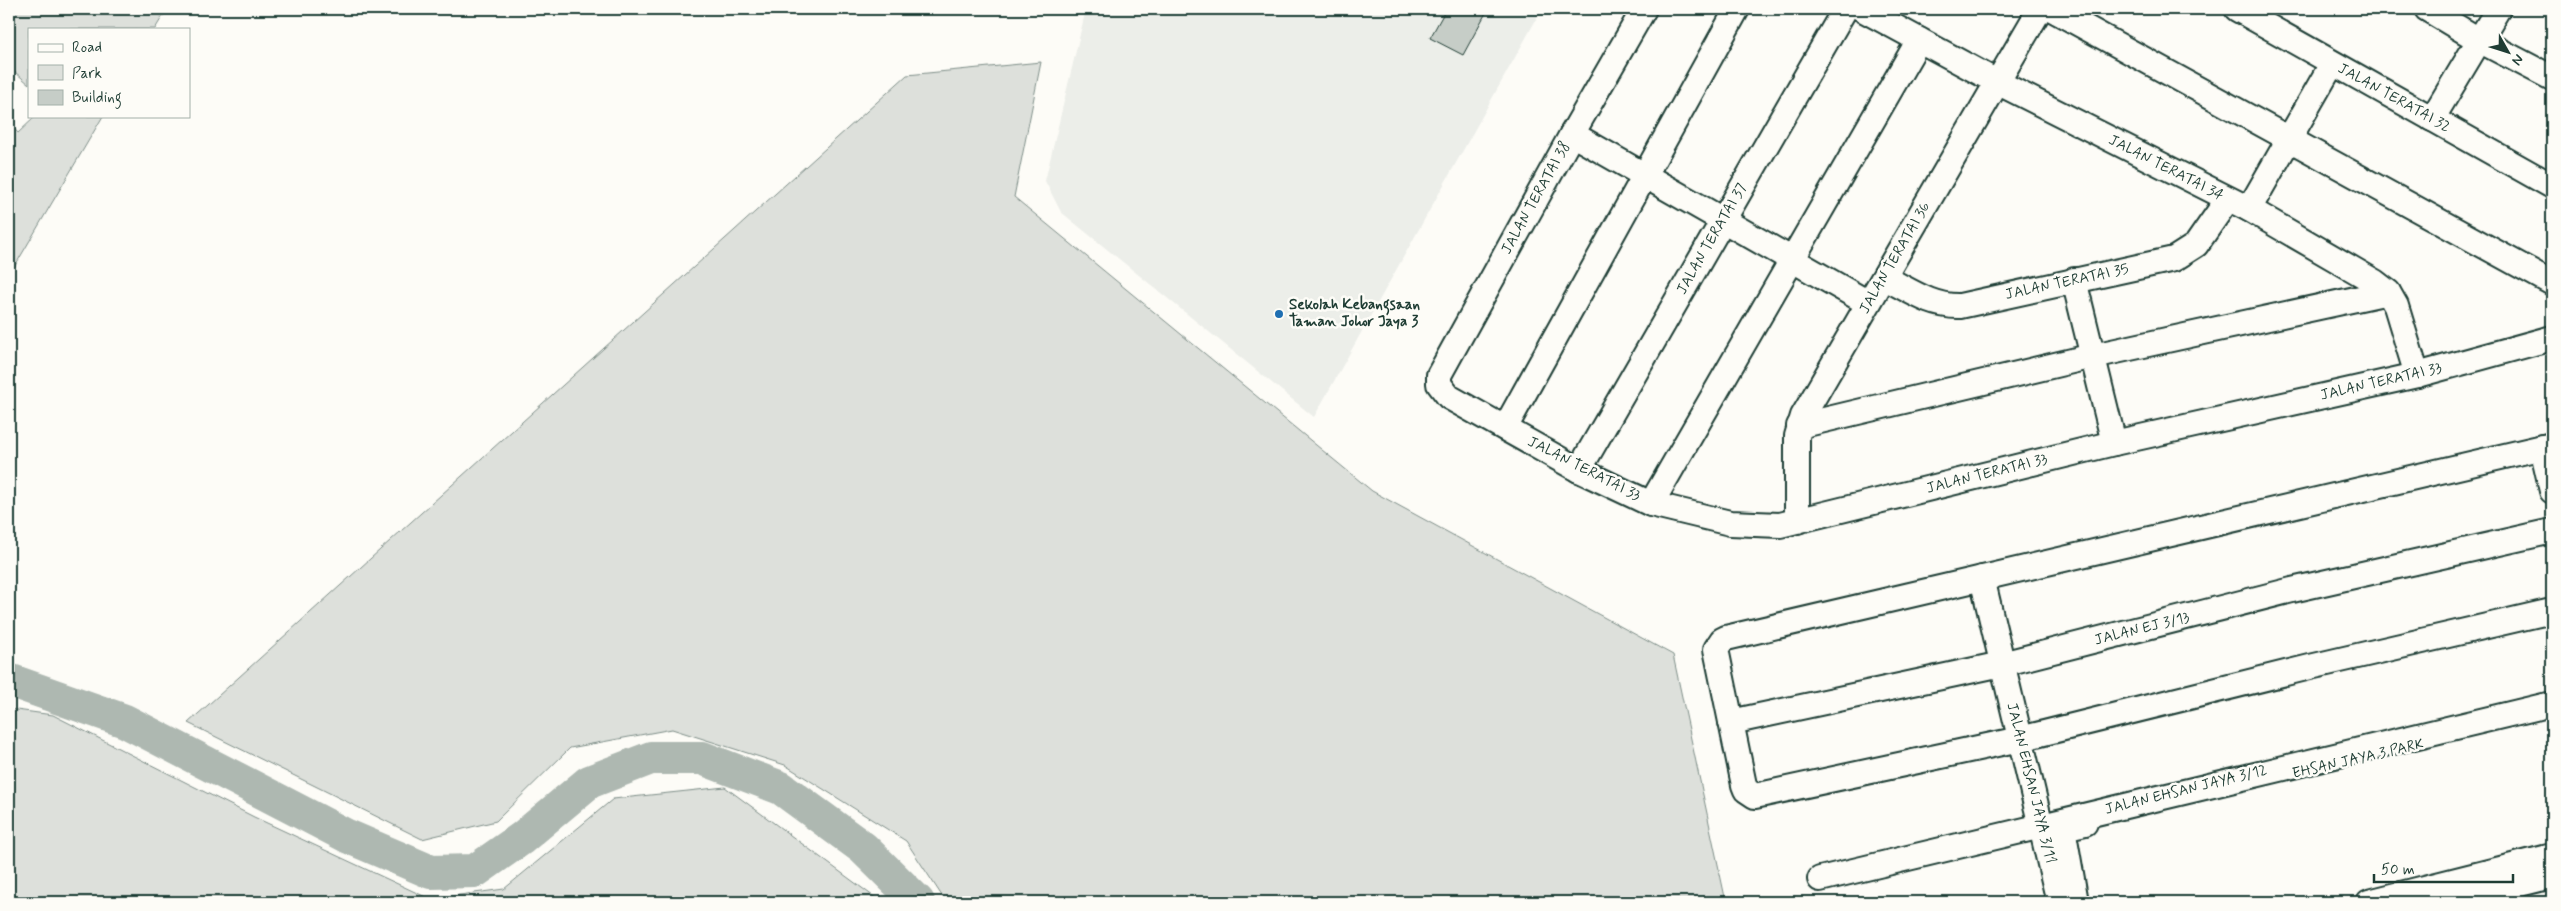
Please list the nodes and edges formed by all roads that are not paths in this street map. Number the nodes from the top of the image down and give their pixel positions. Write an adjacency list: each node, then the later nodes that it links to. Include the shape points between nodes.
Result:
1 (1644, 9): 16 (street, JALAN TERATAI 38)
2 (1737, 9): 18 (street)
3 (1844, 9): 21 (street, JALAN TERATAI 37)
4 (1862, 9): 10 (street, JALAN TERATAI 34)
5 (2040, 9): 14 (street, JALAN TERATAI 36)
6 (2052, 9): 17 (street)
7 (2237, 9): 12 (street, JALAN TERATAI 32)
8 (2427, 9): 11 (street)
9 (2498, 9): 11 (street)
10 (1919, 40): 14 (street, JALAN TERATAI 34); 22 (street)
11 (2479, 40): 13 (street); 15 (street)
12 (2332, 64): 15 (street, JALAN TERATAI 32); 17 (street, JALAN TERATAI 35)
13 (2552, 78)
14 (1997, 82): 20 (street, JALAN TERATAI 34); 23 (street, JALAN TERATAI 36)
15 (2432, 119): 19 (street, JALAN TERATAI 32)
16 (1572, 134): 18 (street); 31 (street, JALAN TERATAI 38, via 1439,375)
17 (2290, 137): 20 (street, JALAN TERATAI 35); 25 (street)
18 (1645, 176): 21 (street); 33 (street)
19 (2552, 186)
20 (2238, 204): 24 (street, JALAN TERATAI 35, via 2186,253); 26 (street, JALAN TERATAI 34)
21 (1723, 220): 22 (street); 36 (street, JALAN TERATAI 37)
22 (1793, 260): 27 (street); 38 (street)
23 (1885, 278): 24 (street, JALAN TERATAI 35, via 1946,306 1960,306); 27 (street, JALAN TERATAI 36)
24 (2074, 280): 29 (street)
25 (2552, 283)
26 (2388, 292): 29 (street); 30 (street, JALAN TERATAI 34, via 2396,306)
27 (1868, 303): 32 (street, JALAN TERATAI 36)
28 (2552, 338): 30 (street, JALAN TERATAI 33)
29 (2093, 356): 32 (street); 34 (street)
30 (2417, 375): 34 (street, JALAN TERATAI 33)
31 (1442, 391): 33 (street, JALAN TERATAI 33)
32 (1799, 426): 39 (street, JALAN TERATAI 36)
33 (1505, 428): 36 (street, JALAN TERATAI 33)
34 (2114, 443): 39 (street, JALAN TERATAI 33)
35 (2547, 446): 37 (street); 41 (street)
36 (1579, 470): 38 (street, JALAN TERATAI 33)
37 (2552, 491)
38 (1652, 504): 39 (street, JALAN TERATAI 33, via 1730,522 1780,526)
39 (1797, 521)
40 (2552, 531): 43 (street, JALAN EJ 3/13, via 2292,590)
41 (1982, 578): 43 (street, JALAN EHSAN JAYA 3/11); 46 (street, via 1726,638 1718,644 1716,654)
42 (2552, 611): 47 (street)
43 (2002, 664): 46 (street, JALAN EJ 3/13); 47 (street, JALAN EHSAN JAYA 3/11)
44 (2552, 704): 48 (street, JALAN EHSAN JAYA 3/12)
45 (2552, 714): 52 (street, EHSAN JAYA 3 PARK, via 2063,828)
46 (1731, 722): 47 (street, via 1744,784 1750,794 1760,795)
47 (2020, 739): 48 (street, JALAN EHSAN JAYA 3/11)
48 (2041, 825): 51 (street, JALAN EHSAN JAYA 3/12); 52 (street, JALAN EHSAN JAYA 3/11)
49 (2552, 856): 53 (street)
50 (2552, 876): 54 (street)
51 (1820, 879)
52 (2059, 901)
53 (2369, 902)
54 (2447, 902)

